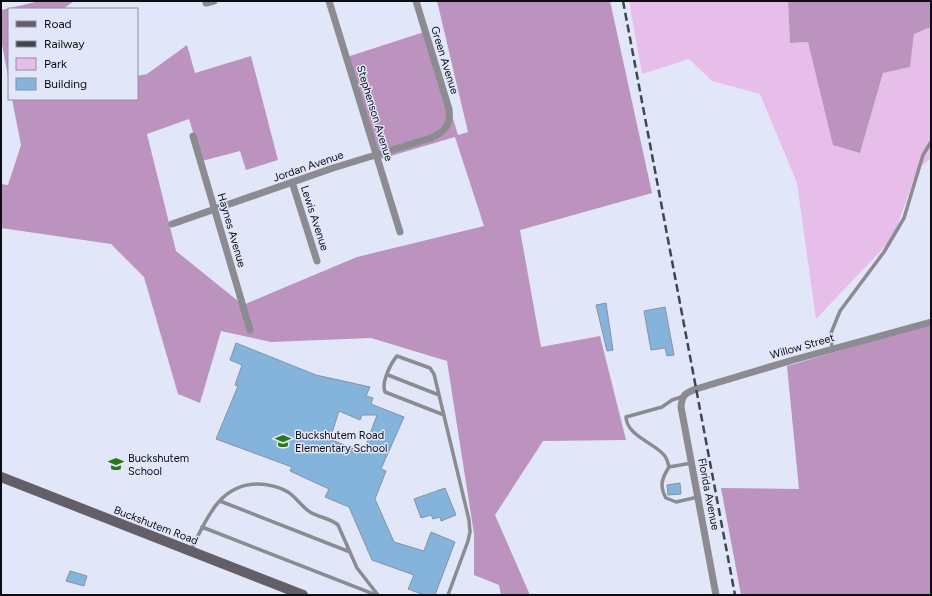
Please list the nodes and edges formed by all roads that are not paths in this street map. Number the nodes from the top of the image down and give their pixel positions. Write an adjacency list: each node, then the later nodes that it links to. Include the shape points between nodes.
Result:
1 (214, 1): 4 (street)
2 (329, 1): 8 (street, Stephenson Avenue)
3 (416, 1): 5 (street, Green Avenue, via 449,109)
4 (206, 3)
5 (448, 125): 8 (street, Jordan Avenue, via 441,133 431,138)
6 (193, 136): 10 (street, Haynes Avenue)
7 (931, 142): 16 (lane, via 923,155 904,218 884,252 840,311 831,333)
8 (376, 155): 9 (street, Jordan Avenue); 12 (street, Stephenson Avenue)
9 (292, 182): 10 (street, Jordan Avenue); 13 (street, Lewis Avenue)
10 (214, 210): 11 (street, Jordan Avenue); 15 (street, Haynes Avenue)
11 (172, 224)
12 (400, 232)
13 (317, 261)
14 (931, 322): 16 (street, Willow Street)
15 (250, 330)
16 (832, 349): 19 (street, Willow Street, via 696,389)
17 (388, 375): 18 (lane); 18 (lane, via 397,356 430,368); 20 (lane, via 384,384 385,392)
18 (439, 395): 20 (lane)
19 (682, 397): 21 (street, Florida Avenue, via 681,407); 22 (lane, via 662,407 626,417 626,424 631,430 665,455)
20 (444, 415): 31 (lane, via 470,532)
21 (692, 463): 22 (lane); 24 (street, Florida Avenue)
22 (670, 467): 24 (lane, via 662,477 662,491 666,498 676,502)
23 (1, 477): 27 (main road, Buckshutem Road)
24 (698, 496): 32 (street, Florida Avenue)
25 (220, 501): 26 (lane); 28 (lane); 28 (lane, via 229,492 246,484 266,484 288,491 310,512 332,520 338,525)
26 (202, 527): 27 (lane); 30 (lane)
27 (190, 551): 29 (main road, Buckshutem Road)
28 (350, 552): 30 (lane, via 357,568)
29 (303, 595)
30 (377, 595)
31 (448, 595)
32 (716, 595)

